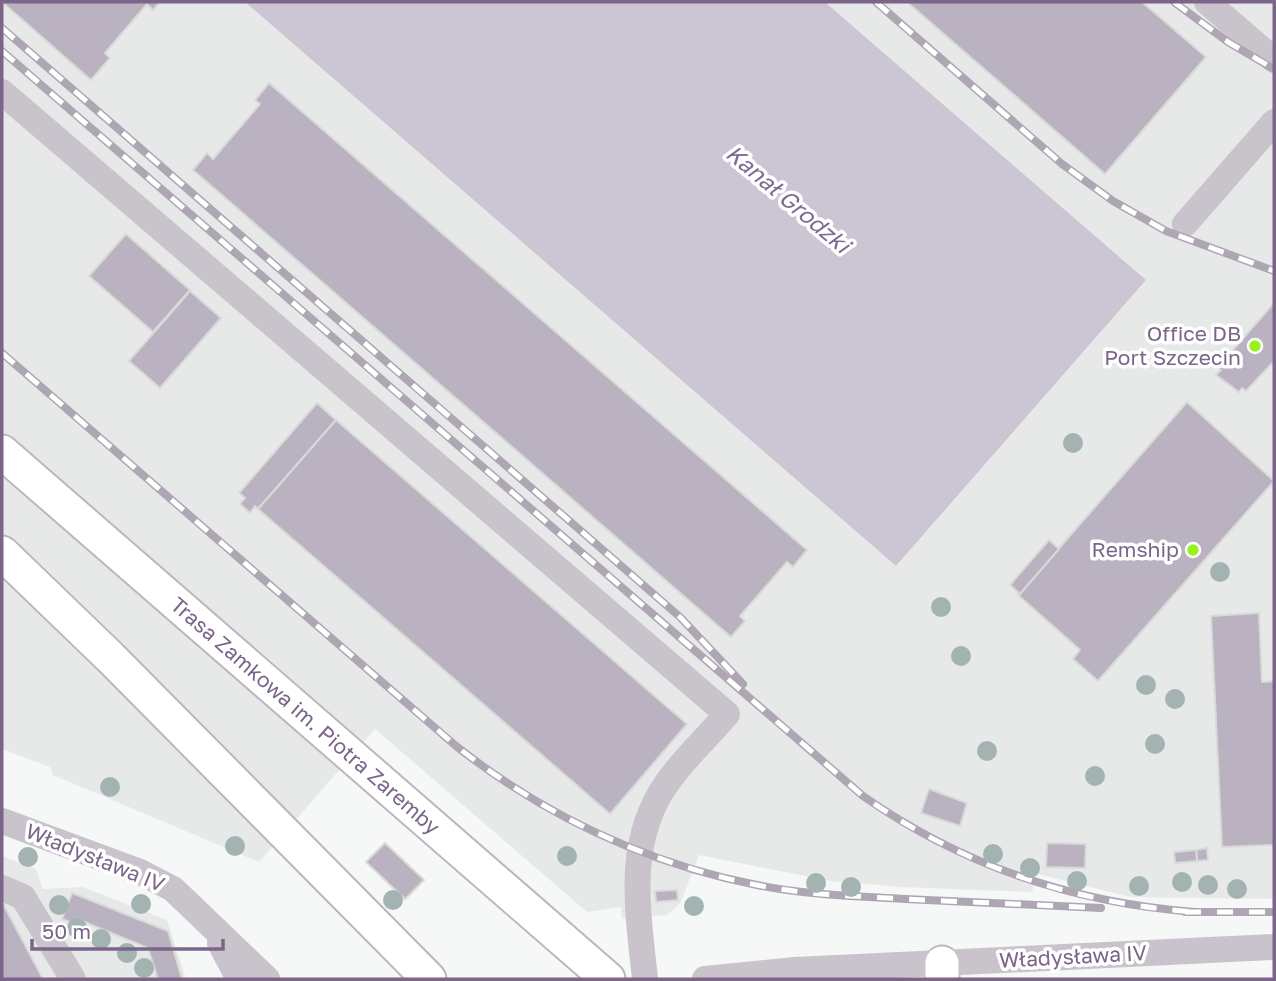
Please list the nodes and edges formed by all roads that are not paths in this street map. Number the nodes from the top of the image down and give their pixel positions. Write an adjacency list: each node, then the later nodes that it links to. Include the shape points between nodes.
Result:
1 (1207, 2): 2 (street)
2 (1274, 60)
3 (2, 92): 18 (street, via 727,714 667,782 640,839 637,877)
4 (1274, 122): 5 (street)
5 (1185, 224)
6 (2, 452): 17 (main road, Trasa Zamkowa im. Piotra Zaremby)
7 (2, 553): 16 (main road)
8 (2, 821): 10 (street, Władysława IV, via 140,872)
9 (2, 888): 13 (street, via 23,897)
10 (194, 907): 14 (street); 15 (street, Władysława IV)
11 (1274, 947): 12 (street, Władysława IV)
12 (942, 971): 19 (street, Władysława IV, via 795,970)
13 (74, 979)
14 (239, 979)
15 (267, 979)
16 (429, 979)
17 (608, 979)
18 (645, 979)
19 (705, 979)

